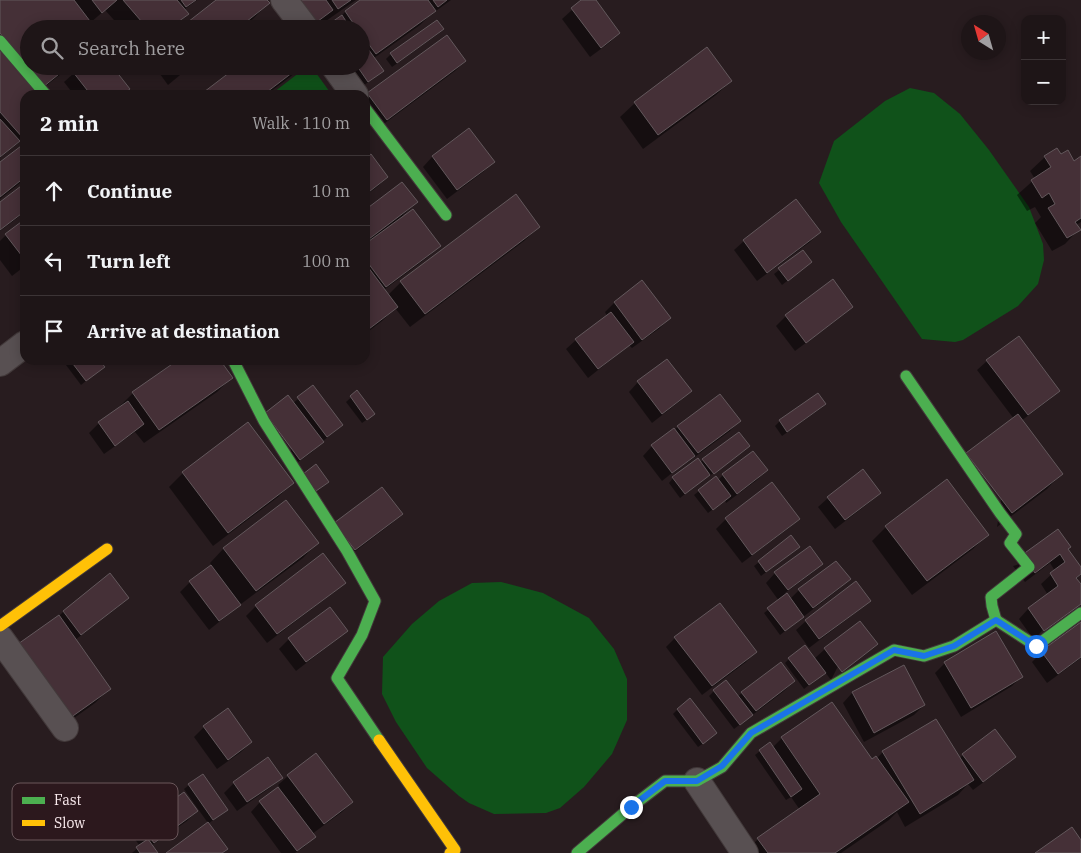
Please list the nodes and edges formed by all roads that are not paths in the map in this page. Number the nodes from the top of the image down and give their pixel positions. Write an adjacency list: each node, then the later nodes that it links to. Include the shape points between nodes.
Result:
1 (284, 0): 2 (street)
2 (299, 20)
3 (0, 41): 4 (street)
4 (20, 64)
5 (29, 75): 7 (street)
6 (341, 75): 8 (street)
7 (42, 90)
8 (351, 90)
9 (370, 115): 10 (street)
10 (446, 216)
11 (20, 348): 12 (street)
12 (0, 363)
13 (236, 365): 22 (street, via 264,421 375,601 362,635 337,678)
14 (906, 376): 17 (street, via 1016,534 1010,543 1029,567 991,597)
15 (107, 549): 18 (street)
16 (1081, 613): 17 (street, via 1036,646)
17 (996, 620): 21 (street, via 954,646 924,656 894,650 751,733 722,766)
18 (0, 626)
19 (0, 638): 20 (street)
20 (65, 728)
21 (697, 781): 23 (street, via 665,781); 24 (street)
22 (454, 852)
23 (577, 853)
24 (745, 853)

